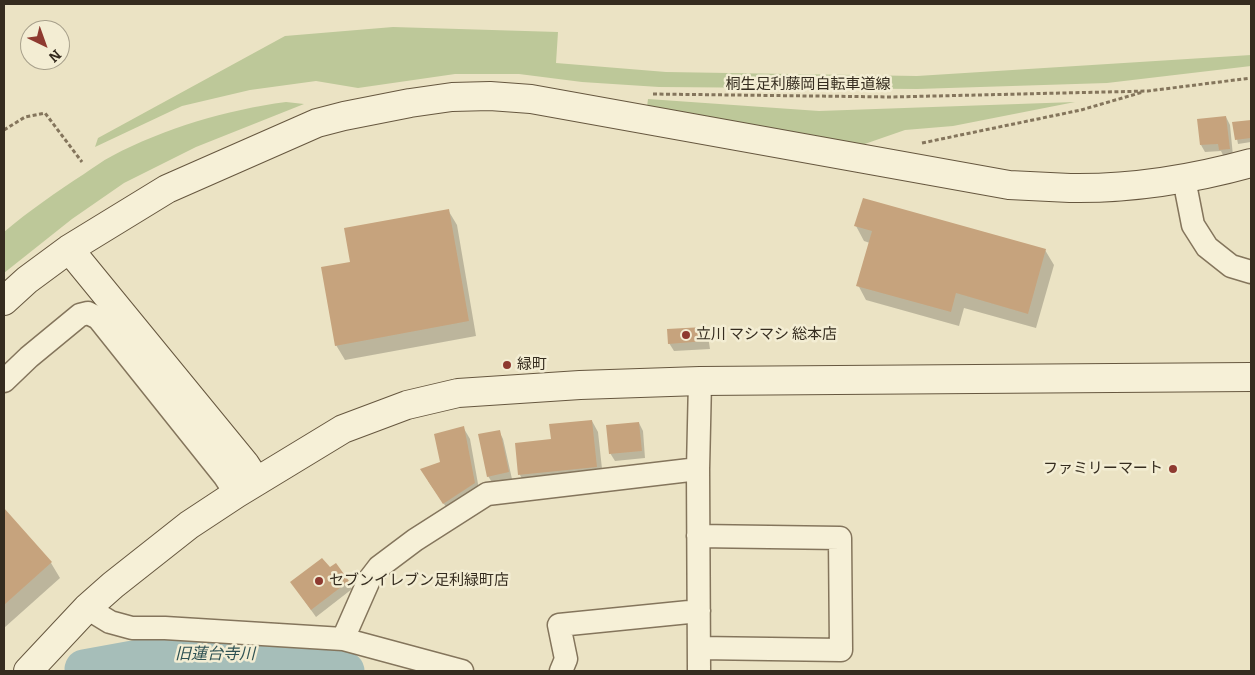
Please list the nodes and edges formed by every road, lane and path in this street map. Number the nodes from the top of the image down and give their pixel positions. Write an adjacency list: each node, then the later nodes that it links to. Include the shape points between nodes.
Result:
1 (1251, 78): 2 (path, 桐生足利藤岡自転車道線)
2 (1148, 91): 3 (path, 桐生足利藤岡自転車道線, via 892,97); 5 (path, via 1081,110)
3 (648, 94)
4 (4, 130): 6 (path, via 25,117 45,113)
5 (917, 144)
6 (82, 162)
7 (1251, 163): 8 (street)
8 (1184, 179): 9 (street, via 1129,186 1072,188 1010,185 531,99 452,97 317,123 167,189); 10 (street, via 1193,224 1207,247 1231,266)
9 (69, 249): 11 (street); 16 (street, via 245,464)
10 (1251, 272)
11 (4, 301)
12 (1251, 377): 13 (street)
13 (700, 381): 15 (street); 16 (street, via 458,393 407,405 343,429)
14 (4, 382): 16 (street, via 80,315 88,313 98,318 225,477)
15 (698, 469): 17 (street); 20 (street, via 487,494 379,567 369,580)
16 (246, 487): 18 (street, via 188,525)
17 (698, 536): 19 (street); 21 (street, via 840,538 841,650)
18 (87, 608): 20 (street, via 110,622 132,628); 22 (street)
19 (699, 611): 21 (street); 24 (street, via 559,625 566,659)
20 (343, 638): 23 (street)
21 (699, 648): 25 (street)
22 (28, 671)
23 (462, 671)
24 (561, 671)
25 (699, 671)

